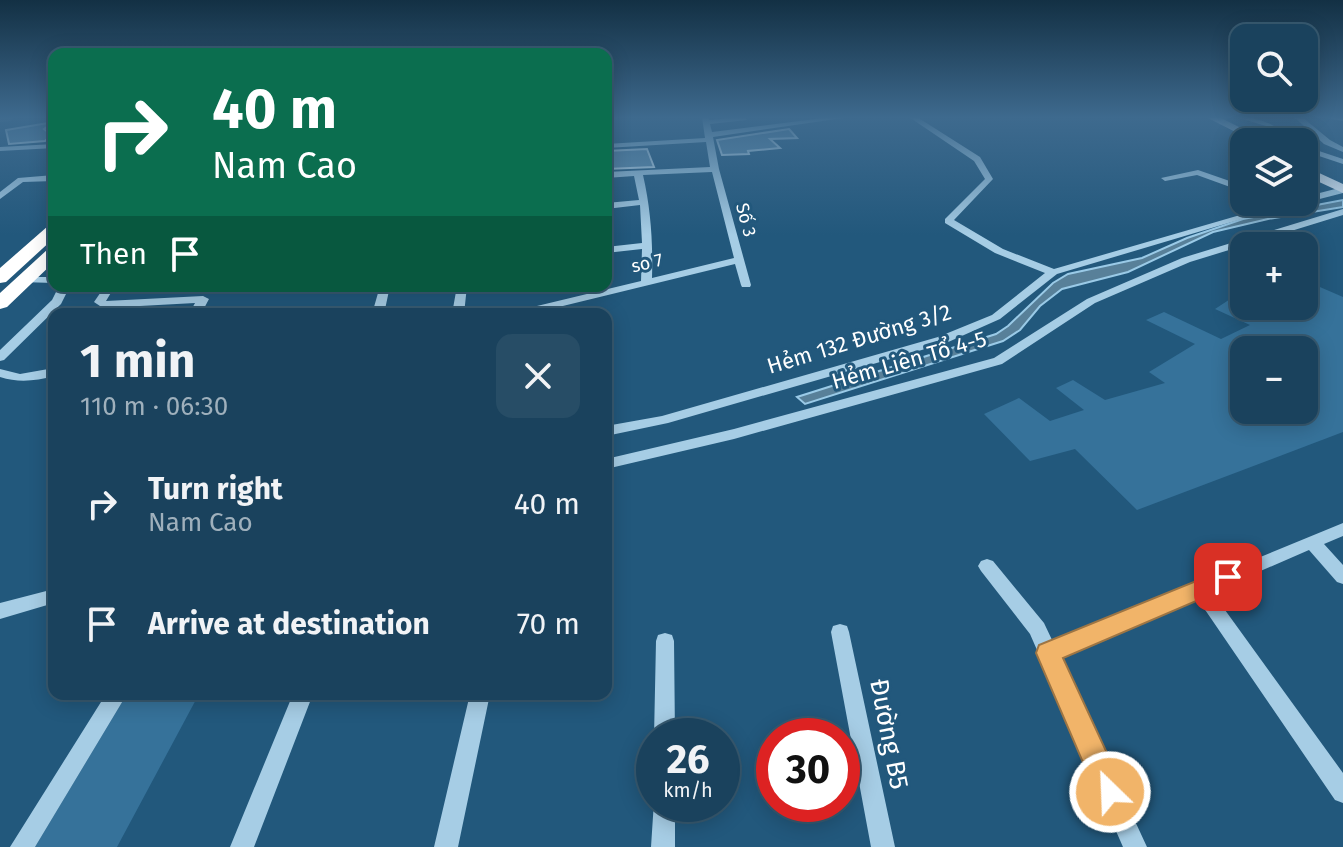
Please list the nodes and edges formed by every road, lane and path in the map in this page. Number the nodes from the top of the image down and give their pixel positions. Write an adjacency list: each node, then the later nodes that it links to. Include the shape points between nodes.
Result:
1 (713, 157): 4 (street, Số 3)
2 (973, 157): 24 (street, via 989,179 948,221 999,251)
3 (1318, 168): 10 (main road)
4 (715, 169): 5 (street); 23 (street, Số 3)
5 (638, 173): 6 (street); 15 (street)
6 (612, 175)
7 (1318, 177): 12 (main road)
8 (48, 178): 13 (street, via 21,180)
9 (1165, 178): 11 (street, via 1198,172)
10 (1343, 180)
11 (1230, 184)
12 (1343, 190): 14 (street)
13 (0, 196)
14 (1318, 196)
15 (645, 202): 16 (street); 20 (street)
16 (612, 205)
17 (1343, 212): 41 (street, Hẻm Liên Tổ 4-5, via 1186,260 1104,295 998,361)
18 (1242, 216): 24 (street, Hẻm 132 Đường 3/2)
19 (48, 234): 25 (highway)
20 (648, 245): 21 (street); 28 (street)
21 (612, 249)
22 (48, 259): 26 (highway)
23 (740, 260): 28 (street, so 7); 29 (street, Số 3)
24 (1053, 272): 40 (street, Hẻm 132 Đường 3/2, via 996,317 942,340)
25 (0, 278)
26 (25, 280): 27 (street); 33 (highway)
27 (48, 280)
28 (646, 281): 30 (street, so 7)
29 (746, 285)
30 (612, 290)
31 (106, 292): 34 (street, via 103,305 203,299)
32 (603, 292): 35 (street, so 7)
33 (0, 303)
34 (198, 308)
35 (540, 308)
36 (48, 311): 37 (street)
37 (0, 357)
38 (0, 373): 39 (street, via 11,378)
39 (48, 374)
40 (612, 430)
41 (612, 463)
42 (1343, 529): 43 (street)
43 (1312, 542): 45 (street); 46 (street)
44 (987, 566): 51 (street, via 1037,629)
45 (1343, 577)
46 (1200, 589): 51 (street); 56 (street)
47 (48, 598): 48 (street)
48 (0, 611)
49 (840, 632): 62 (street, Đường B5)
50 (665, 641): 55 (street)
51 (1048, 653): 63 (street)
52 (113, 700): 58 (street)
53 (301, 700): 59 (street)
54 (479, 700): 60 (street)
55 (664, 718)
56 (1343, 792)
57 (664, 822): 61 (street)
58 (22, 847)
59 (242, 847)
60 (446, 847)
61 (663, 847)
62 (883, 847)
63 (1135, 847)

